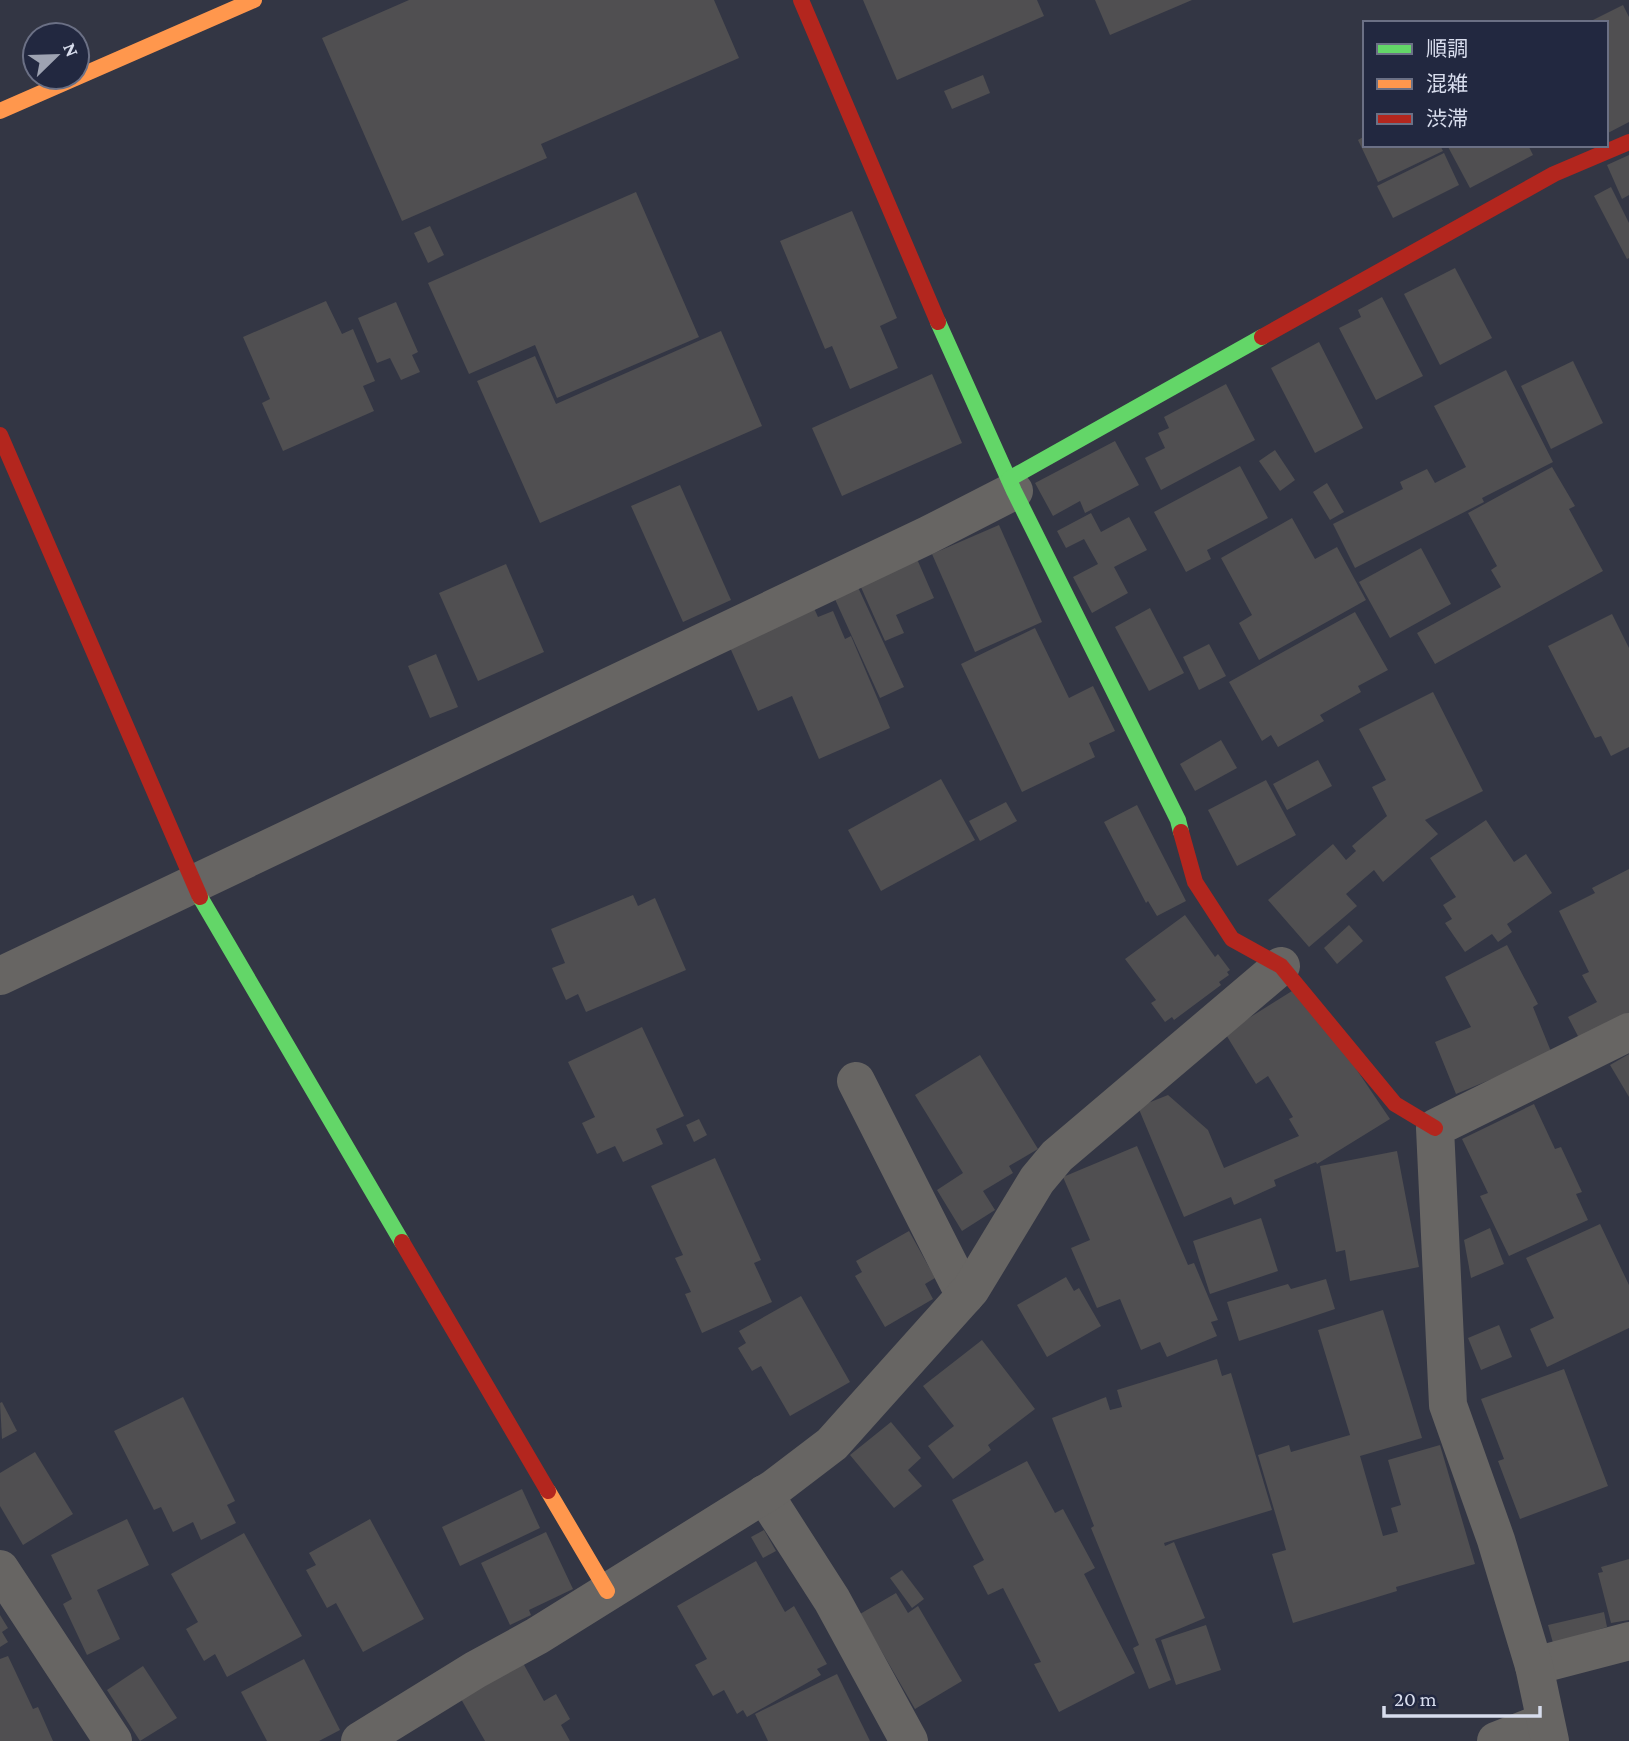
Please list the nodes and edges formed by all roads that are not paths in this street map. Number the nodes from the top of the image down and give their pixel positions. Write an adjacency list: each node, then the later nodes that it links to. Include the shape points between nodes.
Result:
1 (254, 0): 3 (street)
2 (800, 0): 6 (street)
3 (0, 111)
4 (1629, 142): 6 (street, via 1554,174)
5 (0, 435): 7 (street)
6 (1012, 485): 7 (street, via 928,535); 8 (street, via 1178,820 1195,882 1232,939)
7 (193, 885): 9 (street); 16 (street)
8 (1281, 966): 12 (street, via 1395,1104); 13 (street, via 1057,1156 1037,1180)
9 (0, 976)
10 (1629, 1032): 12 (street)
11 (856, 1081): 13 (street)
12 (1435, 1128): 18 (street, via 1448,1405 1496,1539)
13 (965, 1296): 14 (street, via 832,1444)
14 (764, 1494): 16 (street); 22 (street, via 832,1600)
15 (0, 1569): 20 (street)
16 (607, 1591): 21 (street)
17 (1629, 1641): 18 (street)
18 (1534, 1666): 19 (street)
19 (1547, 1732): 23 (street)
20 (113, 1741)
21 (360, 1741)
22 (909, 1741)
23 (1496, 1741)

